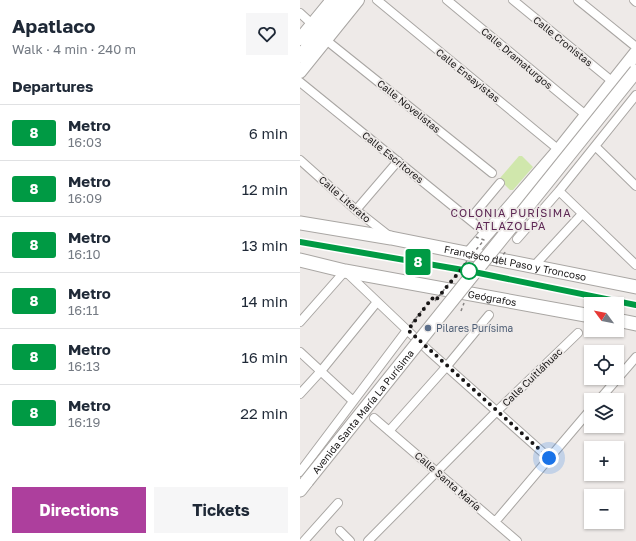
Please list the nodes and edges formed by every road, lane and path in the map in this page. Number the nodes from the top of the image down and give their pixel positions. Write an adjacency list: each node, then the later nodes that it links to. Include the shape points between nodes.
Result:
1 (332, 0): 9 (street)
2 (346, 0): 14 (street)
3 (358, 0): 11 (street)
4 (377, 0): 22 (street, Calle Ensayistas)
5 (447, 0): 20 (street, Calle Dramaturgos)
6 (513, 0): 18 (street, Calle Cronistas)
7 (578, 0): 12 (street)
8 (300, 12): 9 (street)
9 (312, 24): 10 (street)
10 (300, 39)
11 (326, 40): 16 (street); 25 (street, Calle Novelistas)
12 (636, 48)
13 (636, 54): 18 (main road)
14 (300, 56)
15 (636, 71): 67 (main road, Avenida Santa María La Purísima, bridge)
16 (300, 72)
17 (300, 82): 24 (street, Calle Escritores)
18 (613, 82): 20 (main road)
19 (636, 94): 21 (street)
20 (587, 116): 22 (main road)
21 (595, 146): 27 (street); 28 (street)
22 (558, 150): 33 (main road)
23 (300, 160): 29 (street, Calle Literato)
24 (398, 161): 29 (street); 31 (street, Calle Escritores)
25 (492, 172)
26 (500, 183): 31 (street)
27 (636, 186)
28 (559, 191): 30 (street); 36 (street)
29 (356, 210): 35 (street, Calle Literato)
30 (582, 214): 39 (street); 40 (street)
31 (470, 219): 33 (street, Calle Escritores)
32 (300, 224): 35 (main road, Francisco del Paso y Troncoso)
33 (486, 233): 37 (main road)
34 (473, 236): 43 (path, bridge, via 484,240 435,301)
35 (391, 238): 37 (main road, Francisco del Paso y Troncoso)
36 (517, 239)
37 (469, 254): 40 (main road, Francisco del Paso y Troncoso)
38 (300, 260): 41 (main road, Geógrafos)
39 (636, 265)
40 (534, 266): 42 (main road, Francisco del Paso y Troncoso)
41 (344, 271): 43 (main road, Geógrafos); 44 (street); 50 (street)
42 (636, 287)
43 (435, 293): 48 (main road, Geógrafos); 52 (path)
44 (377, 302): 52 (street); 57 (street)
45 (465, 302): 46 (path)
46 (461, 311)
47 (489, 315): 56 (street)
48 (584, 315)
49 (624, 321): 51 (main road)
50 (300, 322)
51 (636, 324)
52 (408, 330): 56 (street); 60 (street, Avenida Santa María La Purísima)
53 (578, 333): 61 (street, Calle Cuitláhuac)
54 (300, 352): 57 (street)
55 (636, 356): 58 (street)
56 (448, 366): 61 (street); 64 (street)
57 (321, 371): 59 (street); 60 (street)
58 (605, 393)
59 (300, 394)
60 (353, 401): 67 (street, Avenida Santa María La Purísima)
61 (497, 411): 65 (street); 66 (street, Calle Cuitláhuac)
62 (584, 417): 65 (street)
63 (376, 420): 64 (street, Calle Santa María)
64 (389, 431): 66 (street, Calle Santa María)
65 (549, 458): 69 (street)
66 (436, 472): 69 (street, Calle Santa María); 73 (street, Calle Cuitláhuac)
67 (302, 481)
68 (338, 503): 71 (street)
69 (495, 522): 74 (street, Calle Santa María)
70 (340, 532): 72 (street)
71 (304, 541)
72 (350, 541)
73 (368, 541)
74 (517, 541)

